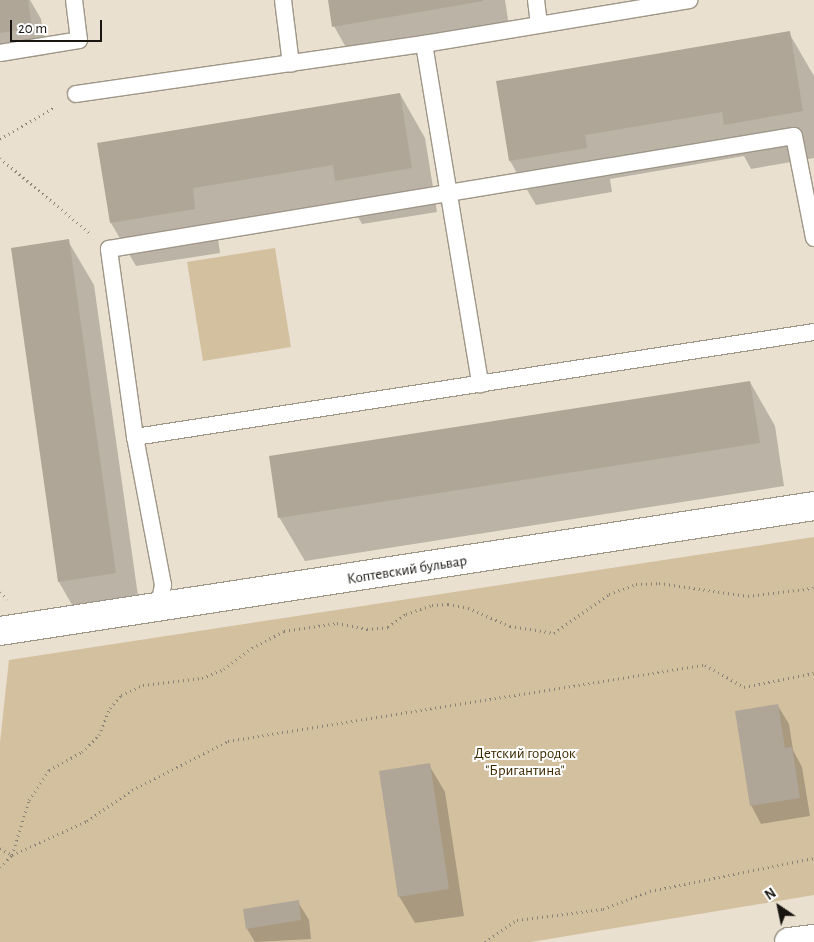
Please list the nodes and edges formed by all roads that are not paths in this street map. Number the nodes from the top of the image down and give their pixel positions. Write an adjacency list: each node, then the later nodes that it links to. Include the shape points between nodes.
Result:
1 (74, 0): 7 (lane, via 79,40)
2 (283, 0): 8 (lane)
3 (536, 0): 5 (lane)
4 (689, 0): 5 (lane)
5 (539, 25): 6 (lane)
6 (424, 44): 8 (lane); 10 (lane)
7 (0, 53)
8 (291, 64): 9 (lane)
9 (76, 94)
10 (448, 193): 11 (lane, via 794,136); 13 (lane); 14 (lane, via 109,249)
11 (814, 238)
12 (814, 332): 13 (lane)
13 (480, 384): 14 (lane)
14 (135, 437): 16 (lane, via 163,585)
15 (814, 506): 16 (street, Коптевский бульвар)
16 (158, 609): 17 (street, Коптевский бульвар)
17 (0, 631)
18 (814, 939): 19 (street)
19 (789, 942)

